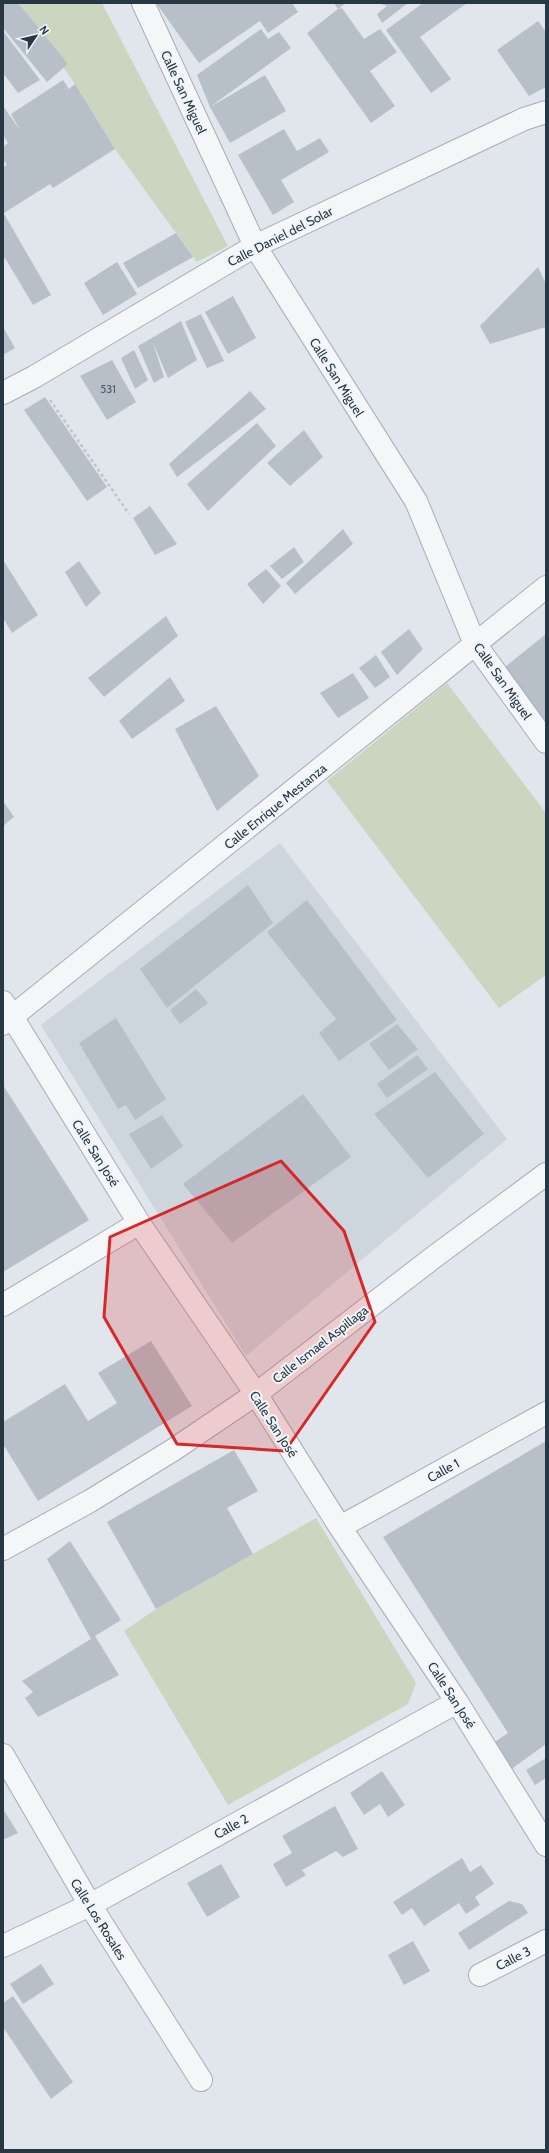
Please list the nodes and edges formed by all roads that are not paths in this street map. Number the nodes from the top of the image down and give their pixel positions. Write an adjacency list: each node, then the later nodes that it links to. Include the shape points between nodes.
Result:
1 (142, 3): 3 (street, Calle San Miguel)
2 (546, 112): 3 (street, Calle Daniel del Solar, via 524,119)
3 (255, 246): 4 (street, Calle Daniel del Solar); 6 (street, Calle San Miguel, via 416,501)
4 (3, 393)
5 (546, 587): 6 (street, Calle Enrique Mestanza)
6 (475, 644): 7 (street, Calle San Miguel); 8 (street, Calle Enrique Mestanza)
7 (546, 742)
8 (6, 1015): 10 (street, Calle San José)
9 (546, 1174): 12 (street, Calle Ismael Aspillaga)
10 (139, 1223): 11 (street); 12 (street, Calle San José)
11 (3, 1305)
12 (256, 1394): 14 (street, Calle San José); 15 (street, Calle Ismael Aspillaga, via 173,1450 90,1501)
13 (546, 1413): 14 (street, Calle 1)
14 (340, 1527): 16 (street, Calle San José)
15 (3, 1549)
16 (457, 1702): 18 (street, Calle San José); 19 (street, Calle 2)
17 (3, 1755): 19 (street, Calle Los Rosales)
18 (546, 1845)
19 (90, 1905): 21 (street, Calle 2); 23 (street, Calle Los Rosales)
20 (546, 1941): 22 (street, Calle 3)
21 (3, 1946)
22 (480, 1975)
23 (201, 2080)

